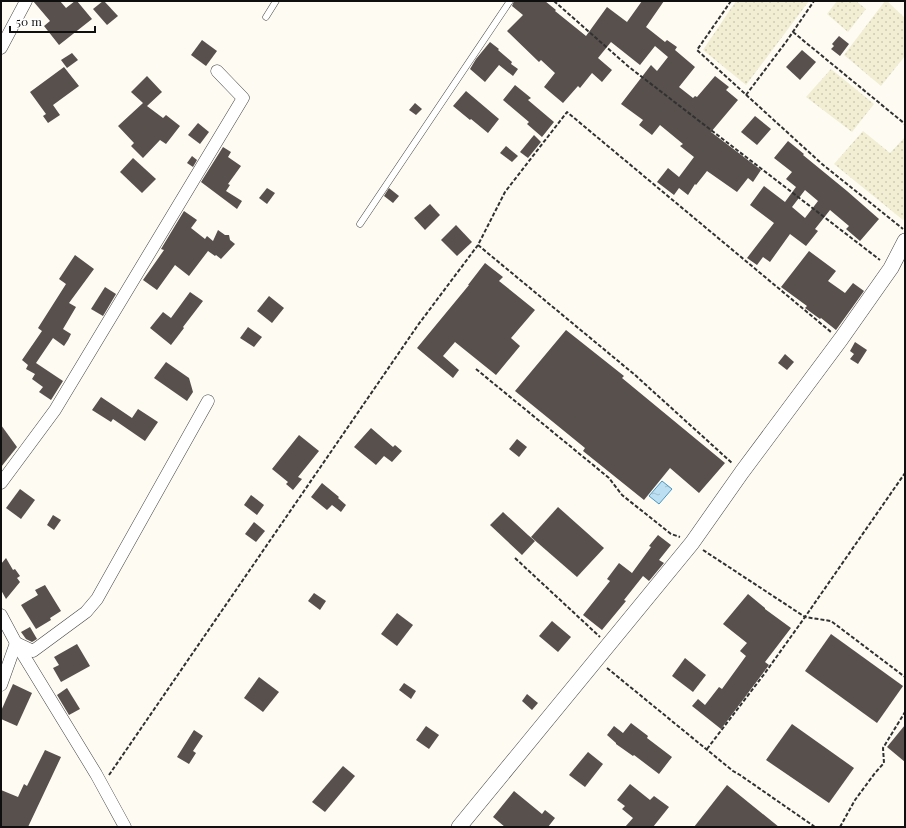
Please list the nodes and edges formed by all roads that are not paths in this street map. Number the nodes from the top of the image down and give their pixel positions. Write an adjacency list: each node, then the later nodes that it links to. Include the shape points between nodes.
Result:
1 (26, 1): 5 (street)
2 (276, 1): 4 (lane)
3 (510, 1): 7 (lane)
4 (266, 17)
5 (1, 48)
6 (217, 71): 10 (street, via 243,98 55,410)
7 (360, 224)
8 (905, 241): 15 (street, via 891,268 841,339 692,543)
9 (208, 401): 12 (street, via 97,599 86,612 33,650)
10 (1, 483)
11 (1, 615): 12 (street)
12 (16, 643): 13 (street); 14 (street)
13 (1, 685)
14 (125, 827)
15 (459, 827)

